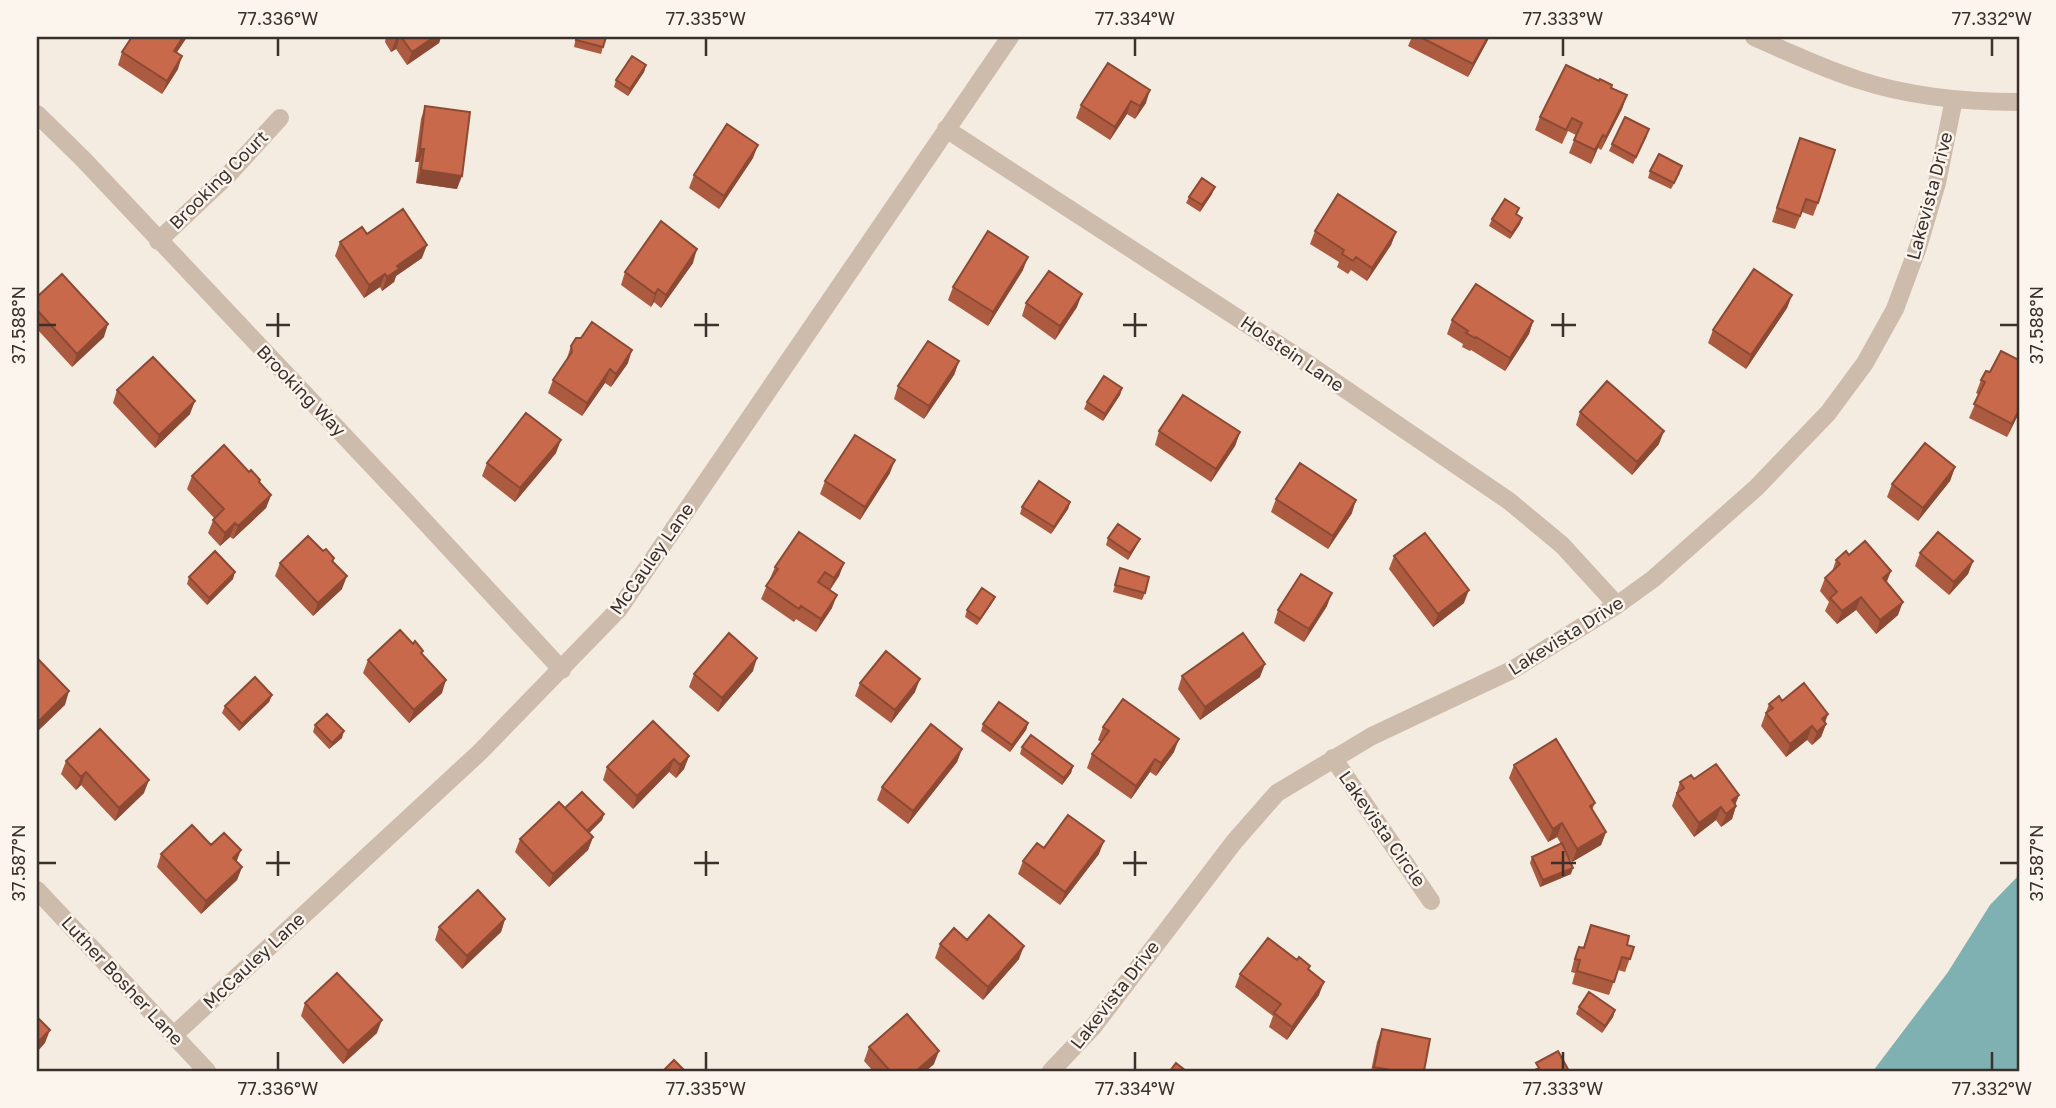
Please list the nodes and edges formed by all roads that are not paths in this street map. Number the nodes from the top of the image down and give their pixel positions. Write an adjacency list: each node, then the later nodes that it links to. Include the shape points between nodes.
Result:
1 (1010, 37): 7 (street, McCauley Lane)
2 (1754, 37): 3 (street, via 1859,81)
3 (1954, 99): 4 (street); 9 (street, Lakevista Drive, via 1919,247 1895,309 1865,363 1828,413 1756,488)
4 (2019, 102)
5 (37, 114): 8 (street, Brooking Way)
6 (280, 118): 8 (street, Brooking Court)
7 (946, 129): 9 (street, Holstein Lane, via 1509,500 1562,545); 10 (street, McCauley Lane, via 619,609)
8 (158, 241): 10 (street, Brooking Way)
9 (1617, 605): 11 (street, Lakevista Drive, via 1512,670)
10 (562, 670): 14 (street, McCauley Lane, via 480,752)
11 (1333, 758): 13 (street, Lakevista Circle); 16 (street, Lakevista Drive, via 1278,793 1226,853 1093,1027)
12 (37, 890): 14 (street, Luther Bosher Lane)
13 (1431, 901)
14 (174, 1035): 15 (street, Luther Bosher Lane)
15 (207, 1071)
16 (1051, 1071)

